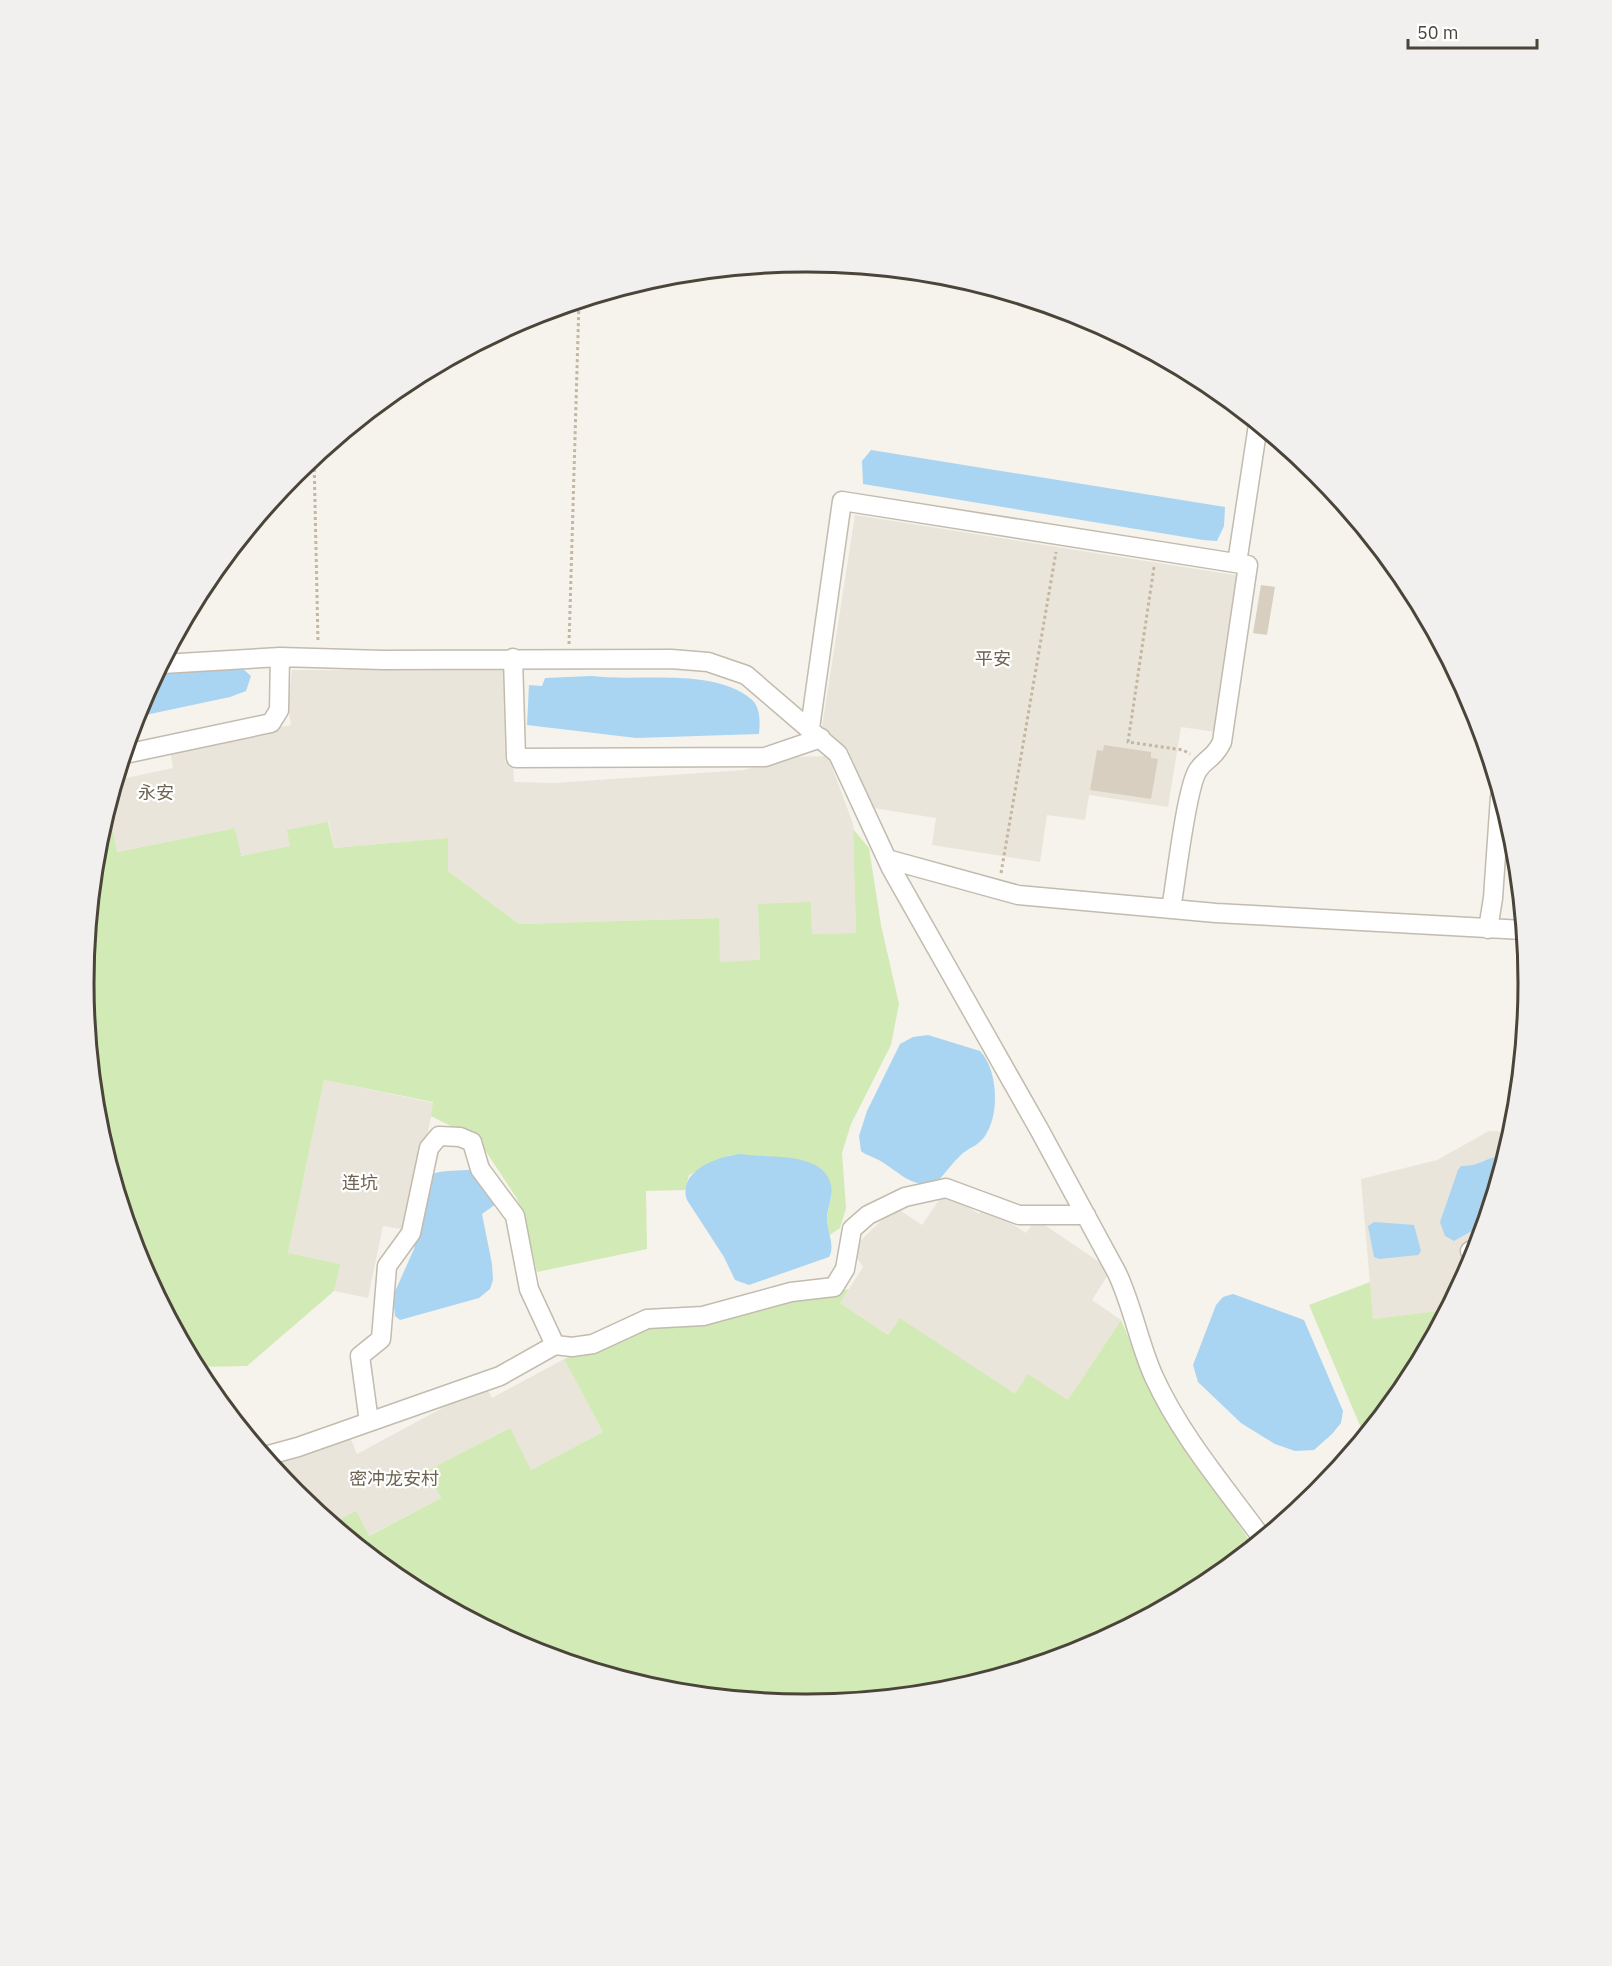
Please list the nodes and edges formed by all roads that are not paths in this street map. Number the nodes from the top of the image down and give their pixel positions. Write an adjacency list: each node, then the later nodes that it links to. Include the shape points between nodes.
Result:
1 (1257, 433): 2 (street)
2 (1237, 563): 6 (street, via 842,501); 10 (street, via 1248,565 1222,742 1216,756 1198,770 1191,790)
3 (280, 657): 4 (street); 5 (street); 7 (street, via 279,710 271,723)
4 (513, 658): 6 (street, via 671,659 729,667 763,687); 6 (street, via 516,758 765,757)
5 (170, 664)
6 (816, 733): 9 (street, via 845,763)
7 (133, 752)
8 (1498, 821): 11 (street)
9 (886, 859): 10 (street, via 998,891); 13 (street)
10 (1171, 909): 11 (street)
11 (1488, 929): 12 (street)
12 (1515, 930)
13 (1086, 1215): 14 (street, via 1014,1215 940,1187 905,1197 859,1221 850,1233 845,1269 834,1287 791,1292 703,1316 647,1320 592,1344); 17 (street, via 1127,1294 1139,1339 1169,1408)
14 (555, 1345): 15 (street, via 500,1376); 15 (street, via 529,1289 515,1216 480,1168 472,1142 439,1136 429,1148 411,1233 387,1266 381,1339 360,1356)
15 (369, 1422): 16 (street)
16 (273, 1454)
17 (1258, 1532)

